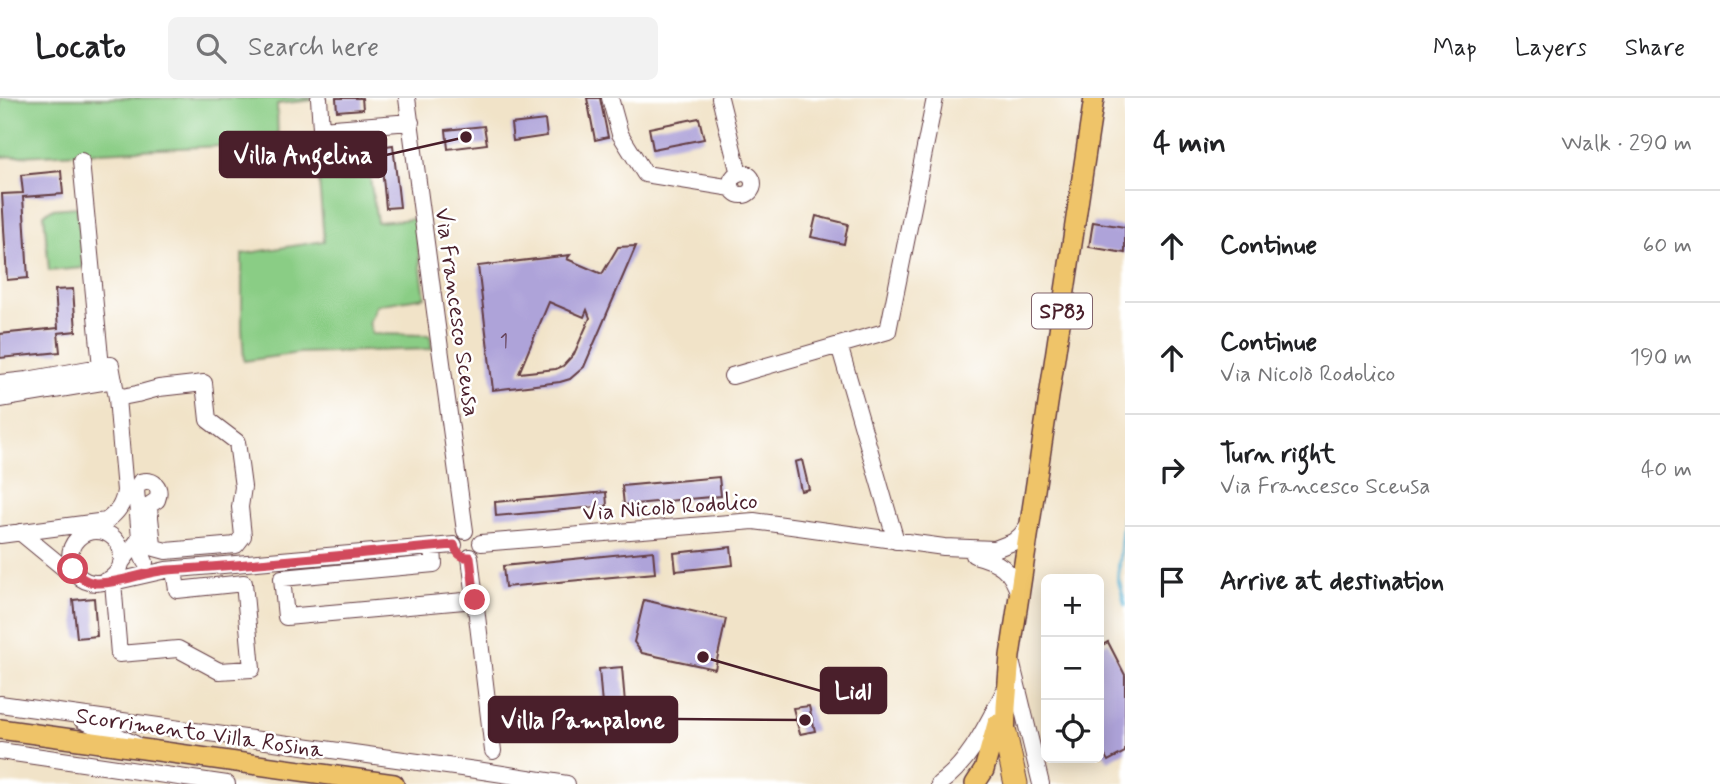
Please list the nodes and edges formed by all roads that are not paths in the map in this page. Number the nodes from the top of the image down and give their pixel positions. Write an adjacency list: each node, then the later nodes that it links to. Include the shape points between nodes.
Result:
1 (319, 98): 7 (street, via 321,129)
2 (407, 98): 7 (street, Via Francesco Sceusa)
3 (610, 98): 4 (street, via 620,134 645,174 723,188 735,181)
4 (720, 98)
5 (935, 98): 9 (street, via 888,331)
6 (1094, 98): 15 (main road, SP83)
7 (411, 122): 17 (street, Via Francesco Sceusa)
8 (81, 161): 10 (street)
9 (839, 345): 11 (street); 20 (street)
10 (108, 371): 12 (street); 13 (street); 14 (street)
11 (732, 376)
12 (0, 383)
13 (117, 398): 16 (street, via 125,491 119,509); 24 (street, via 204,383 208,420 237,442 243,487 243,536 236,545 166,551 153,545 149,508 158,500 158,487 146,480 140,482)
14 (0, 399)
15 (1029, 524): 25 (street, via 1013,542); 27 (main road, SP83)
16 (97, 528): 18 (street); 24 (street, via 120,549); 29 (street, via 77,539 70,554)
17 (465, 531): 21 (street, via 474,532); 22 (street, via 458,534)
18 (20, 533): 19 (street); 29 (street)
19 (0, 535)
20 (896, 541): 21 (street, Via Nicolò Rodolico, via 754,521); 25 (street, Via Nicolò Rodolico)
21 (481, 543): 26 (street)
22 (454, 545): 23 (street); 26 (street, via 458,553)
23 (433, 547): 28 (street); 32 (street, via 435,564 282,578 286,617)
24 (130, 551): 28 (street, via 153,567); 30 (street)
25 (993, 554): 27 (street, Via Nicolò Rodolico); 31 (street, via 1012,576)
26 (470, 557): 32 (street)
27 (1024, 561): 31 (main road, SP83)
28 (170, 570): 30 (street); 30 (street, via 177,590 244,583 252,669 219,671 178,649 119,654)
29 (78, 576): 30 (street, via 94,583)
30 (108, 582)
31 (1019, 596): 33 (main road, SP83)
32 (475, 600): 42 (street)
33 (1010, 656): 34 (main road, SP83); 51 (street)
34 (1006, 685): 38 (main road, SP83); 47 (street, via 964,760); 48 (main road, SP83, via 984,770)
35 (0, 704): 36 (street)
36 (65, 713): 40 (street); 46 (street)
37 (0, 729): 40 (main road, Scorrimento Villa Rosina)
38 (1005, 733): 49 (main road, SP83); 50 (highway)
39 (0, 740): 43 (street)
40 (143, 748): 45 (main road, Scorrimento Villa Rosina)
41 (0, 751): 43 (street)
42 (493, 751)
43 (36, 757): 44 (street)
44 (227, 784)
45 (394, 784)
46 (567, 784)
47 (939, 784)
48 (975, 784)
49 (1006, 784)
50 (1016, 784)
51 (1041, 784)

